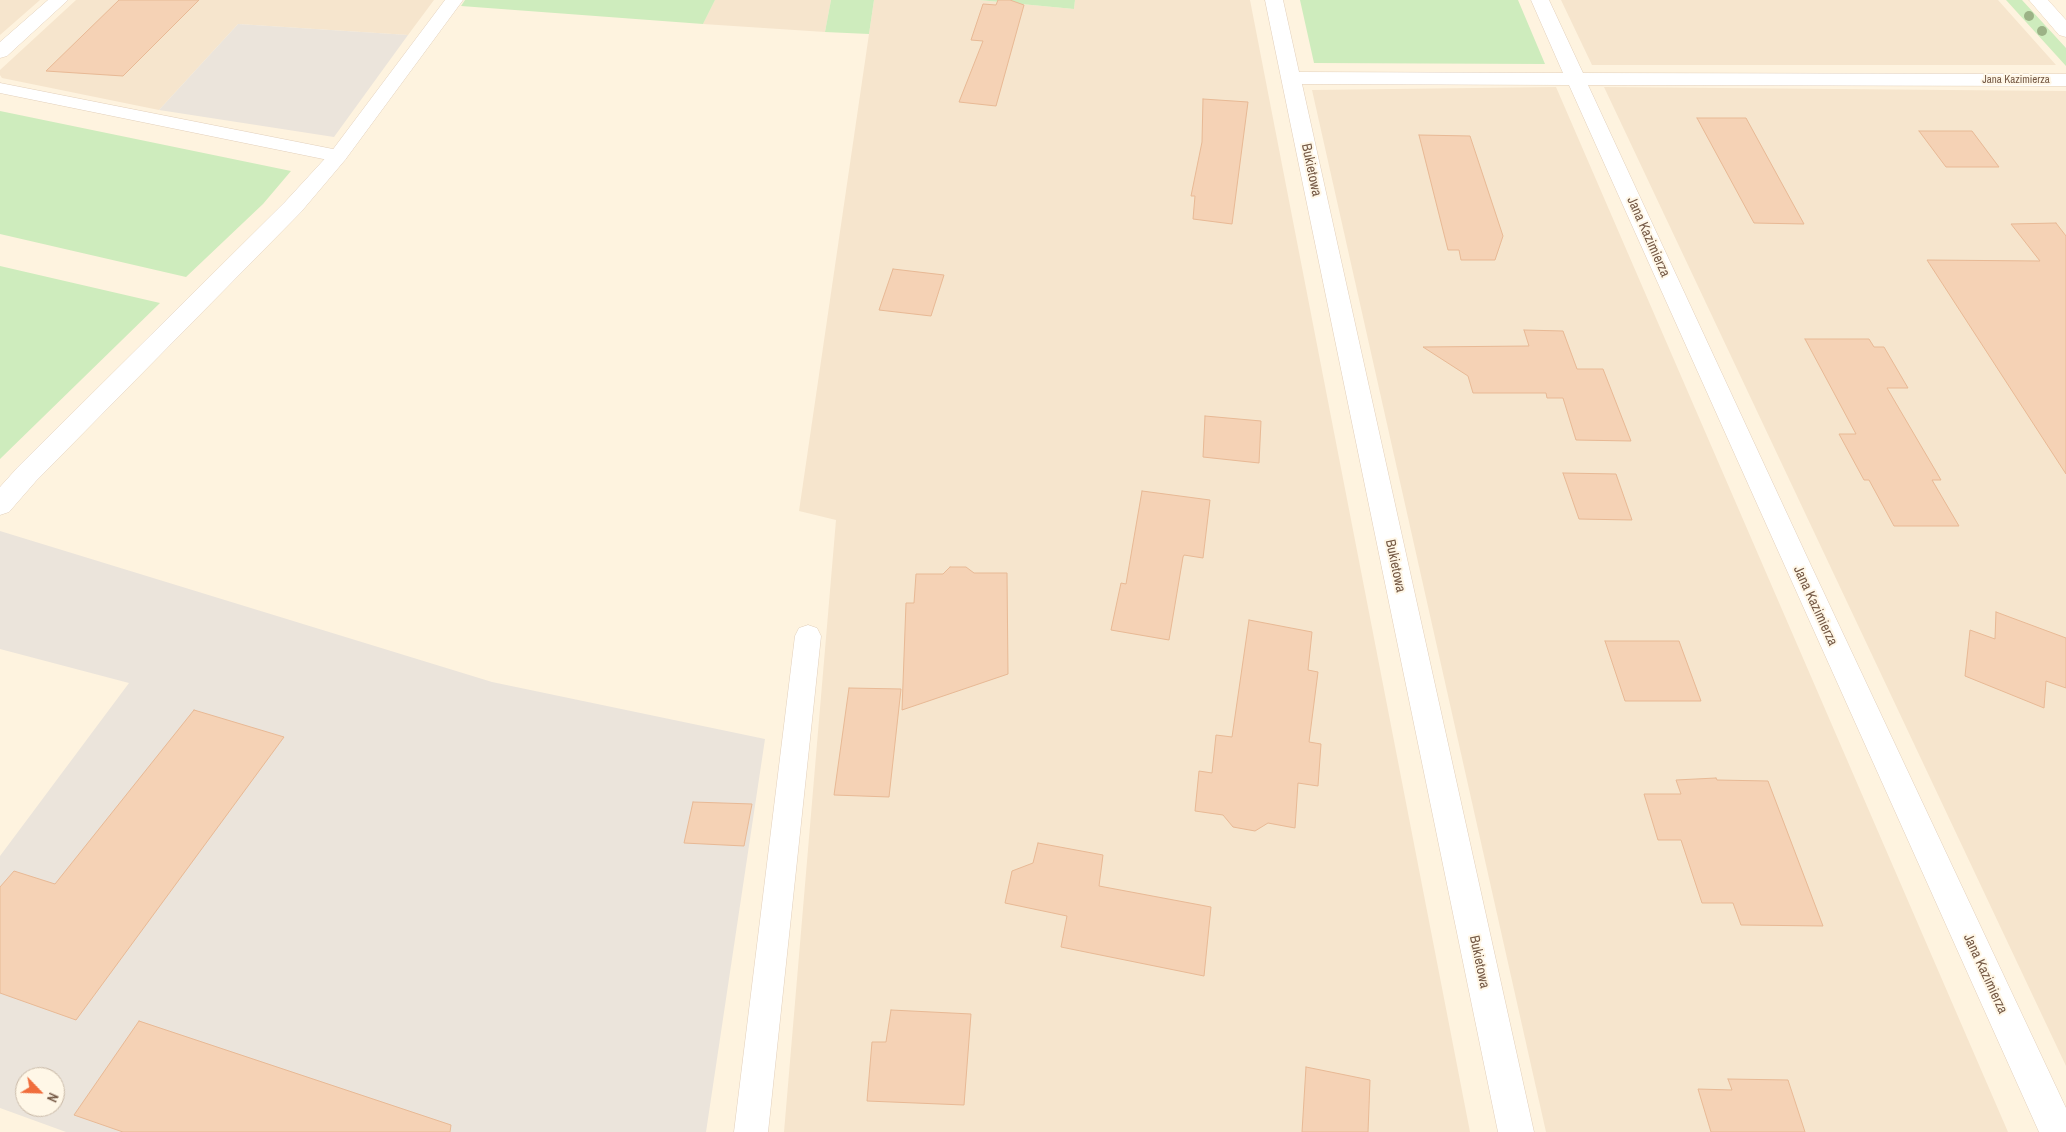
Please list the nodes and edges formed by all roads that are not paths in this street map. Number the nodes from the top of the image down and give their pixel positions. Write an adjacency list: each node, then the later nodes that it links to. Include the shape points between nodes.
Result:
1 (59, 0): 7 (street)
2 (454, 0): 12 (street)
3 (1274, 0): 8 (street, Bukietowa)
4 (1540, 0): 9 (street, Jana Kazimierza)
5 (2038, 0): 6 (street)
6 (2066, 31)
7 (0, 52)
8 (1291, 78): 9 (street, Jana Kazimierza); 16 (street, Bukietowa)
9 (1576, 78): 10 (street, Jana Kazimierza); 17 (street, Jana Kazimierza)
10 (2066, 80)
11 (0, 88): 12 (lane)
12 (338, 156): 13 (street, via 293,207)
13 (0, 505)
14 (808, 636): 15 (lane)
15 (751, 1132)
16 (1516, 1132)
17 (2058, 1132)

